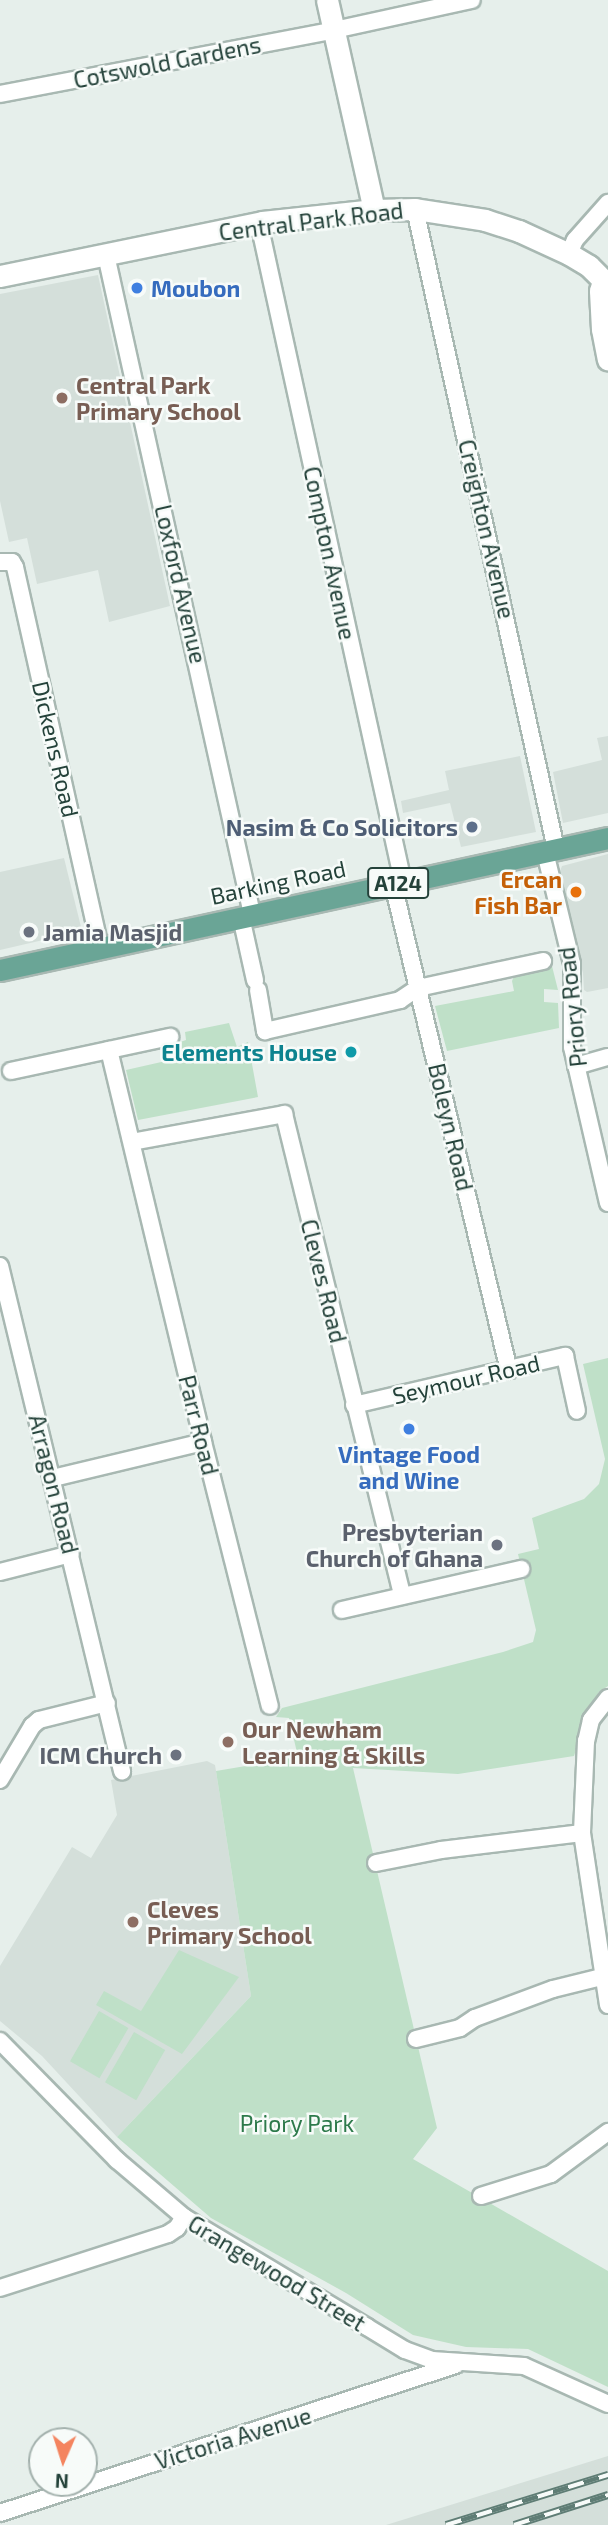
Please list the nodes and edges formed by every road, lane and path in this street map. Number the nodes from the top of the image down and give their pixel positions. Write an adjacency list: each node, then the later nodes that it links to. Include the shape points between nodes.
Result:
1 (327, 0): 3 (main road)
2 (472, 0): 3 (street, Cotswold Gardens)
3 (334, 30): 4 (street, Cotswold Gardens); 6 (main road)
4 (0, 94)
5 (608, 203): 9 (street, via 575,240)
6 (374, 209): 7 (main road, Central Park Road); 8 (main road, Central Park Road)
7 (415, 209): 9 (main road, Central Park Road, via 485,220); 16 (street, Creighton Avenue)
8 (262, 222): 10 (main road, Central Park Road); 17 (street, Compton Avenue)
9 (569, 254): 12 (main road, Central Park Road)
10 (106, 255): 11 (main road, Central Park Road); 18 (street, Loxford Avenue)
11 (0, 276)
12 (606, 283): 13 (main road, via 600,291)
13 (608, 359)
14 (0, 562): 19 (street, Dickens Road, via 12,562 15,567)
15 (608, 838): 16 (main road, Barking Road / A124)
16 (550, 851): 17 (main road, Barking Road / A124); 26 (street, Priory Road, via 572,964)
17 (398, 883): 18 (main road, Barking Road / A124); 22 (street, Boleyn Road)
18 (246, 916): 19 (main road, Barking Road / A124); 22 (street, Loxford Avenue, via 265,1031 400,1000)
19 (100, 948): 21 (main road, Barking Road / A124)
20 (543, 961): 22 (street)
21 (0, 971)
22 (418, 988): 31 (street, Boleyn Road)
23 (170, 1037): 24 (street)
24 (109, 1049): 27 (street); 28 (street, Parr Road)
25 (608, 1058): 26 (street)
26 (576, 1066): 29 (street, Priory Road)
27 (11, 1072)
28 (132, 1142): 32 (street, Cleves Road, via 284,1114); 34 (street, Parr Road)
29 (608, 1203)
30 (0, 1266): 35 (street, Arragon Road)
31 (509, 1370): 32 (street, Seymour Road); 33 (street, Seymour Road, via 565,1356)
32 (354, 1405): 39 (street, Cleves Road)
33 (577, 1411)
34 (202, 1442): 35 (street); 43 (street, Parr Road)
35 (53, 1478): 36 (street, Arragon Road)
36 (71, 1554): 38 (street); 42 (street, Arragon Road)
37 (521, 1569): 39 (street)
38 (0, 1572)
39 (401, 1596): 40 (street)
40 (342, 1610)
41 (608, 1698): 46 (street, via 592,1720 585,1755)
42 (107, 1703): 44 (street, Arragon Road); 45 (street, via 39,1720)
43 (270, 1706)
44 (122, 1771)
45 (0, 1780)
46 (582, 1833): 47 (street); 48 (street)
47 (376, 1863)
48 (601, 1977): 49 (street); 50 (street, via 553,1989 460,2028)
49 (608, 2005)
50 (416, 2039)
51 (0, 2041): 54 (street, Grangewood Street, via 117,2160)
52 (608, 2132): 53 (street, via 551,2174)
53 (481, 2196)
54 (184, 2217): 55 (street, via 168,2234); 56 (street, Grangewood Street, via 405,2350 432,2360)
55 (0, 2288)
56 (465, 2362): 57 (street, Grangewood Street, via 524,2365); 58 (street, Victoria Avenue)
57 (608, 2404)
58 (0, 2513)

